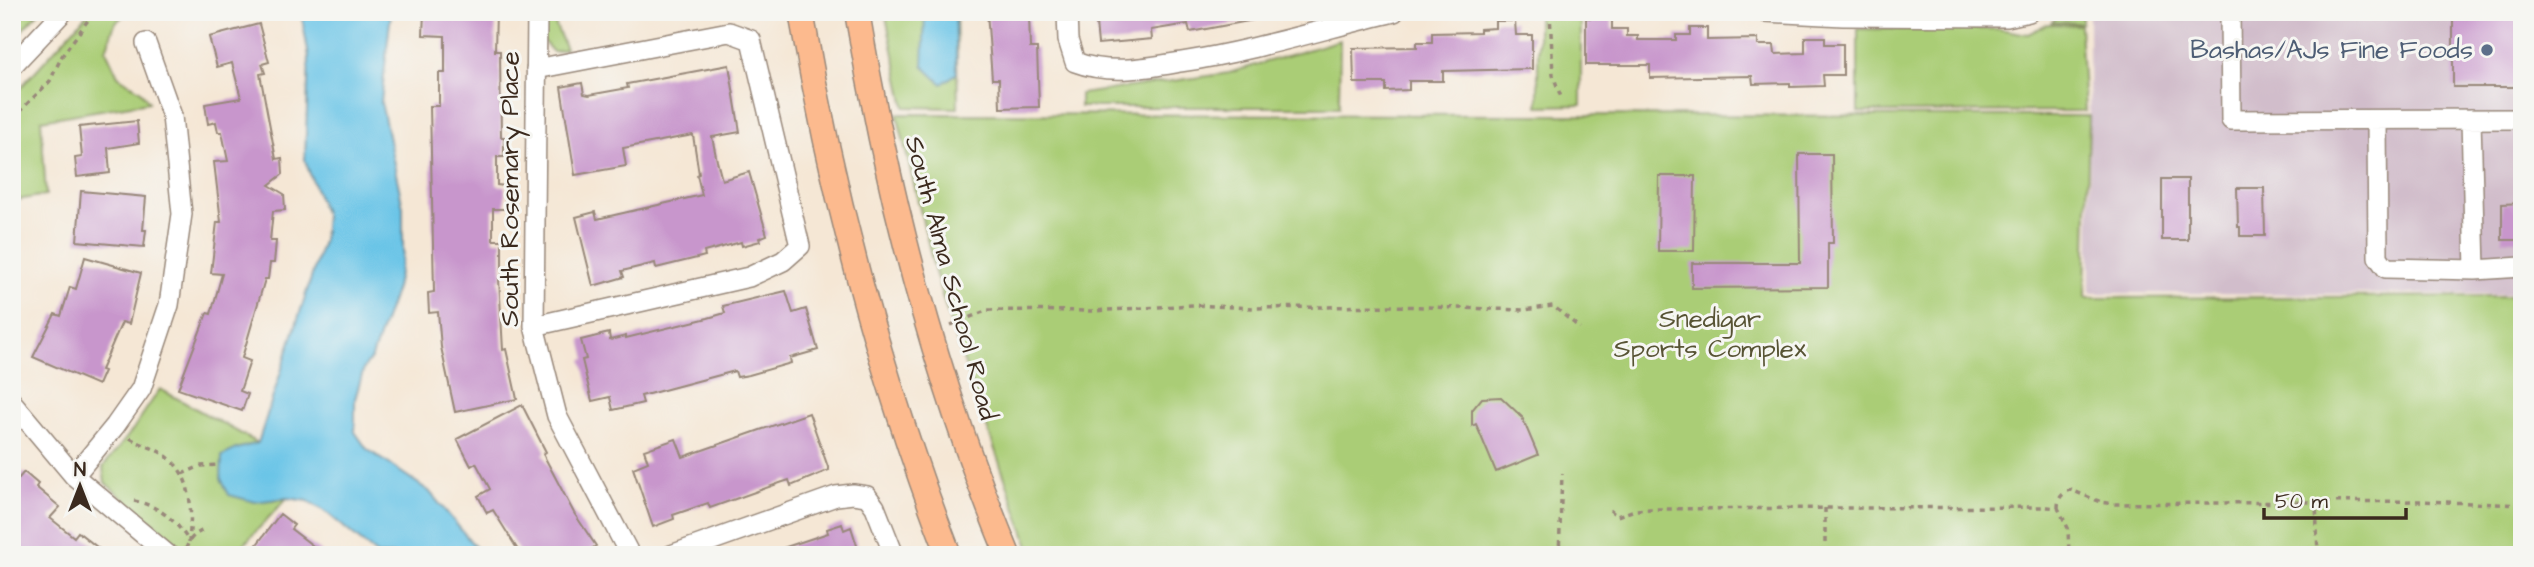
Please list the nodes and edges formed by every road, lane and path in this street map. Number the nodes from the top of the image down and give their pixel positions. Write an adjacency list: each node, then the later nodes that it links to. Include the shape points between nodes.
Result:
1 (64, 12): 13 (street)
2 (94, 12): 16 (path, via 50,81)
3 (537, 12): 14 (street, South Rosemary Place)
4 (801, 12): 44 (main road, via 853,260 912,455)
5 (857, 12): 45 (main road, South Alma School Road, via 886,164 925,316)
6 (1067, 12): 7 (street, via 1075,62 1091,68 1133,70 1210,58)
7 (1395, 12)
8 (1550, 12): 15 (path, via 1553,75)
9 (1765, 12): 10 (street, via 2007,17)
10 (2029, 12)
11 (2230, 12): 19 (street, via 2231,120)
12 (146, 43): 26 (street, via 172,117 182,214 169,305 141,389)
13 (12, 66)
14 (536, 69): 23 (street, South Rosemary Place); 23 (street, via 729,32 751,40 800,246 783,261 749,277)
15 (1562, 100)
16 (12, 119)
17 (2471, 119): 18 (street); 19 (street); 21 (street)
18 (2522, 119)
19 (2377, 120): 21 (street, via 2381,263 2386,268)
20 (2522, 267): 21 (street)
21 (2475, 270)
22 (951, 325): 24 (path, via 988,310 1092,311 1193,305 1524,310 1553,306)
23 (534, 326): 41 (street, South Rosemary Place, via 557,416)
24 (1580, 328)
25 (12, 402): 30 (street)
26 (115, 426): 28 (path, via 162,453); 30 (street)
27 (219, 465): 28 (path)
28 (182, 474): 38 (path, via 191,501)
29 (1562, 474): 46 (path)
30 (74, 476): 32 (street)
31 (2316, 502): 33 (path, via 2421,500); 35 (path, via 2115,504 2071,490 2063,493); 49 (path)
32 (108, 503): 38 (path, via 145,503 179,525); 39 (street)
33 (2522, 505)
34 (1825, 508): 35 (path); 36 (path, via 1650,509 1617,516); 47 (path)
35 (2058, 508): 48 (path, via 2068,528)
36 (1610, 510)
37 (204, 530): 38 (path)
38 (189, 542): 40 (path)
39 (168, 555)
40 (184, 555)
41 (629, 555)
42 (671, 555): 43 (street, via 836,496 853,494 867,496 875,507)
43 (894, 555)
44 (949, 555)
45 (1008, 555)
46 (1559, 555)
47 (1825, 555)
48 (2069, 555)
49 (2318, 555)

